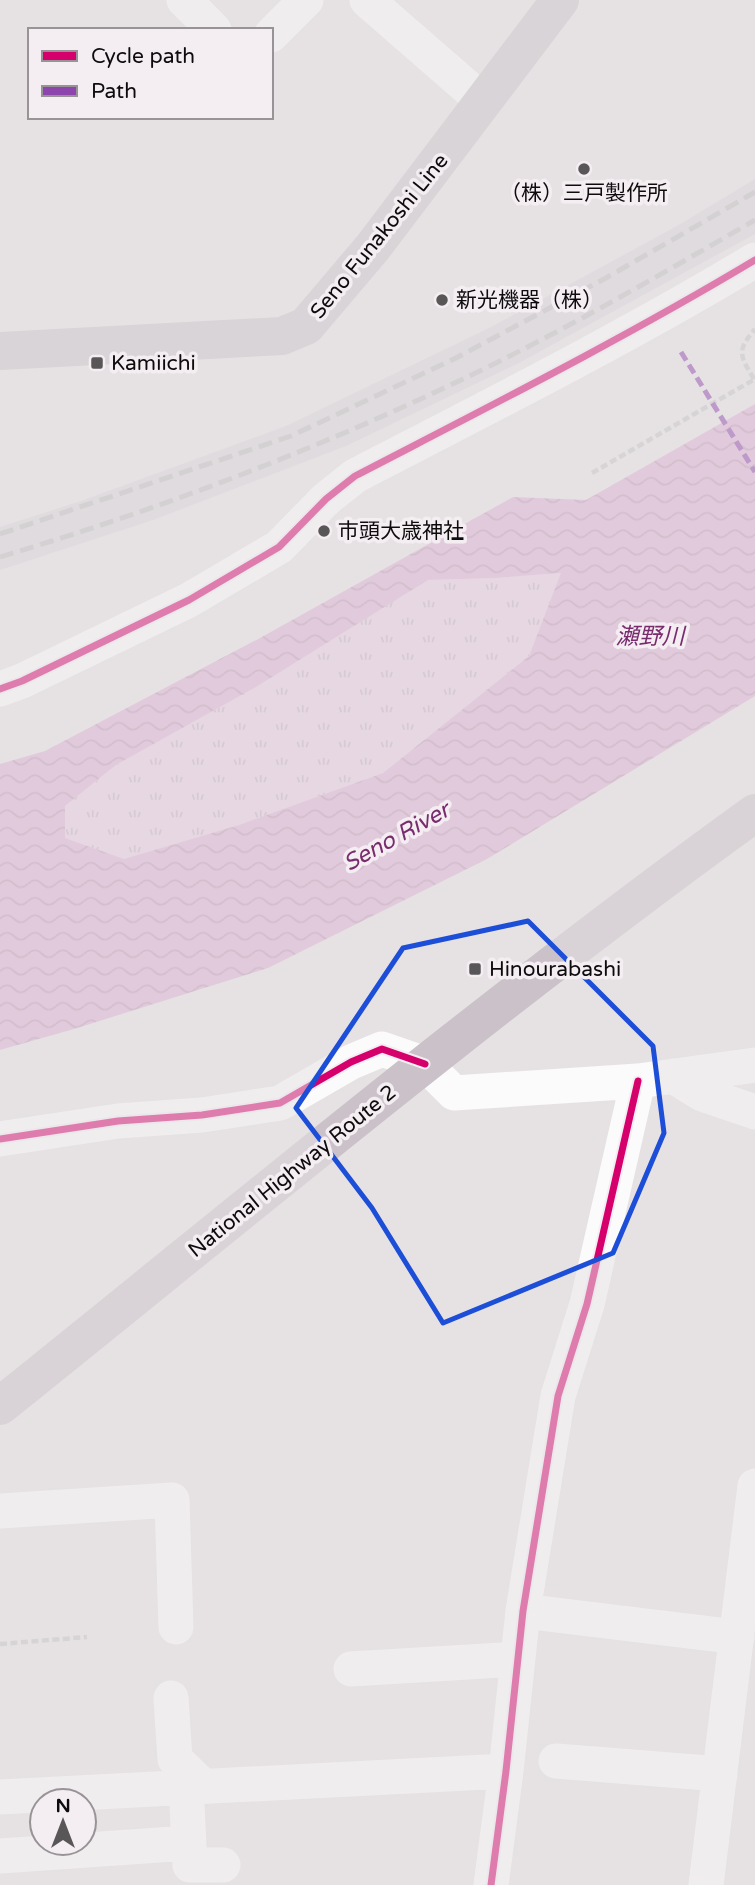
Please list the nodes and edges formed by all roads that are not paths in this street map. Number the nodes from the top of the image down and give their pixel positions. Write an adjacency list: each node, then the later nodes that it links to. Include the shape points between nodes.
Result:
1 (184, 0): 5 (street)
2 (306, 0): 6 (street)
3 (367, 0): 7 (street)
4 (560, 0): 7 (main road, Seno Funakoshi Line)
5 (212, 28)
6 (273, 33)
7 (484, 102): 9 (main road, Seno Funakoshi Line, via 306,326 282,336)
8 (755, 260): 10 (street, via 667,313 355,476 279,547 189,600)
9 (0, 351)
10 (0, 689)
11 (755, 813): 12 (highway, National Highway Route 2)
12 (425, 1064): 15 (street, via 454,1093); 17 (street, via 382,1049 279,1102); 18 (highway, National Highway Route 2)
13 (755, 1065): 14 (street)
14 (673, 1076): 15 (street); 16 (street, via 702,1094)
15 (638, 1081): 22 (street, via 587,1304 558,1396)
16 (755, 1112)
17 (0, 1139)
18 (0, 1406)
19 (755, 1486): 21 (street)
20 (0, 1511): 23 (street, via 172,1500)
21 (749, 1582): 24 (street)
22 (523, 1611): 24 (street); 25 (street)
23 (176, 1627)
24 (737, 1637): 30 (street)
25 (518, 1659): 26 (street); 29 (street)
26 (351, 1669)
27 (171, 1698): 31 (street, via 175,1759)
28 (556, 1761): 30 (street)
29 (506, 1770): 31 (street); 36 (street)
30 (720, 1774): 37 (street)
31 (195, 1787): 32 (street); 33 (street)
32 (0, 1797)
33 (188, 1843): 34 (street); 35 (street, via 190,1865)
34 (0, 1856)
35 (223, 1865)
36 (491, 1885)
37 (706, 1885)

